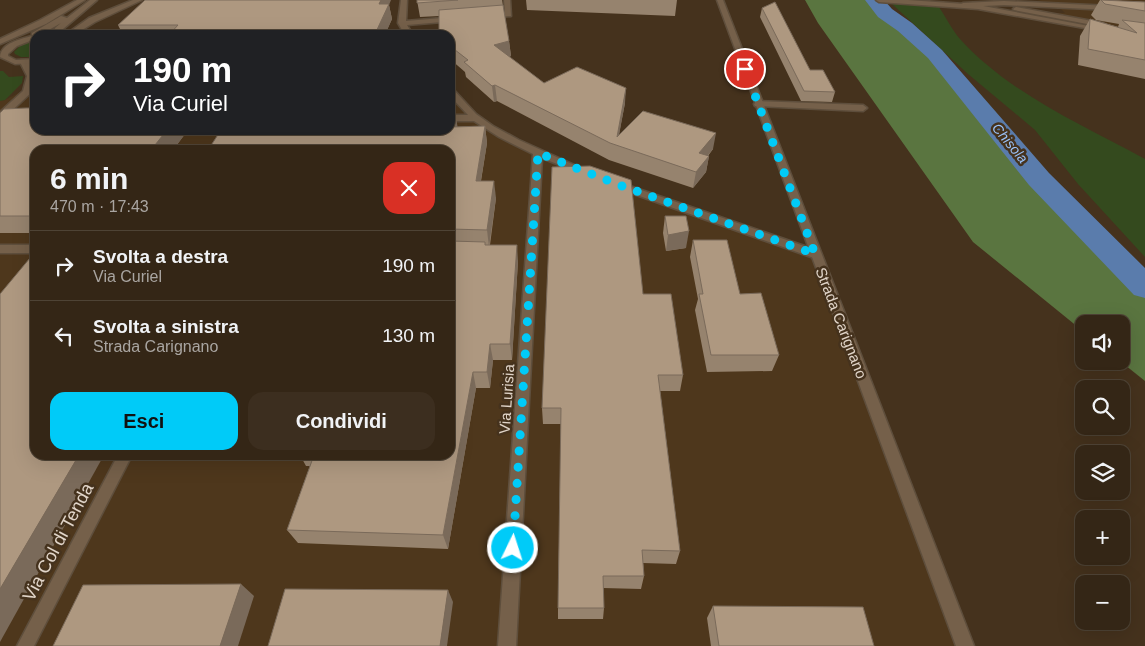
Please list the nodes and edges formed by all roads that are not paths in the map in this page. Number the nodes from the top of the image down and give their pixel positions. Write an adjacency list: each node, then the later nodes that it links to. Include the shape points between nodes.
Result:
1 (82, 0): 25 (street)
2 (94, 0): 14 (street)
3 (139, 0): 9 (street)
4 (404, 0): 17 (street)
5 (507, 0): 15 (street, via 509,15)
6 (720, 0): 36 (street, Strada Carignano)
7 (879, 0): 10 (street)
8 (1048, 0): 12 (lane)
9 (129, 4): 21 (street); 22 (street)
10 (963, 5): 11 (street); 12 (lane, via 1004,3)
11 (978, 7): 13 (lane); 18 (street)
12 (1116, 8): 13 (lane)
13 (1016, 9): 18 (lane)
14 (80, 10): 19 (street); 20 (street)
15 (480, 17)
16 (460, 18): 17 (street)
17 (402, 23): 23 (street)
18 (1110, 29)
19 (45, 30)
20 (59, 30)
21 (77, 30)
22 (90, 30)
23 (406, 30)
24 (30, 38): 26 (street)
25 (0, 42)
26 (14, 44): 27 (street); 28 (street, via 4,53)
27 (0, 50)
28 (4, 61): 30 (street)
29 (30, 61): 30 (street)
30 (24, 62): 31 (street)
31 (30, 69)
32 (30, 82): 34 (street)
33 (30, 87): 34 (street)
34 (26, 90): 40 (street)
35 (455, 96): 39 (street)
36 (758, 104): 37 (street); 44 (street, Strada Carignano)
37 (863, 108)
38 (455, 118): 39 (street)
39 (476, 118): 41 (street)
40 (3, 119)
41 (538, 153): 44 (street); 47 (street, Via Lurisia, via 528,253)
42 (0, 249): 43 (street)
43 (30, 249)
44 (815, 254): 48 (street, Strada Carignano)
45 (122, 460): 46 (lane, Via Col di Tenda)
46 (25, 646)
47 (507, 646)
48 (965, 646)

